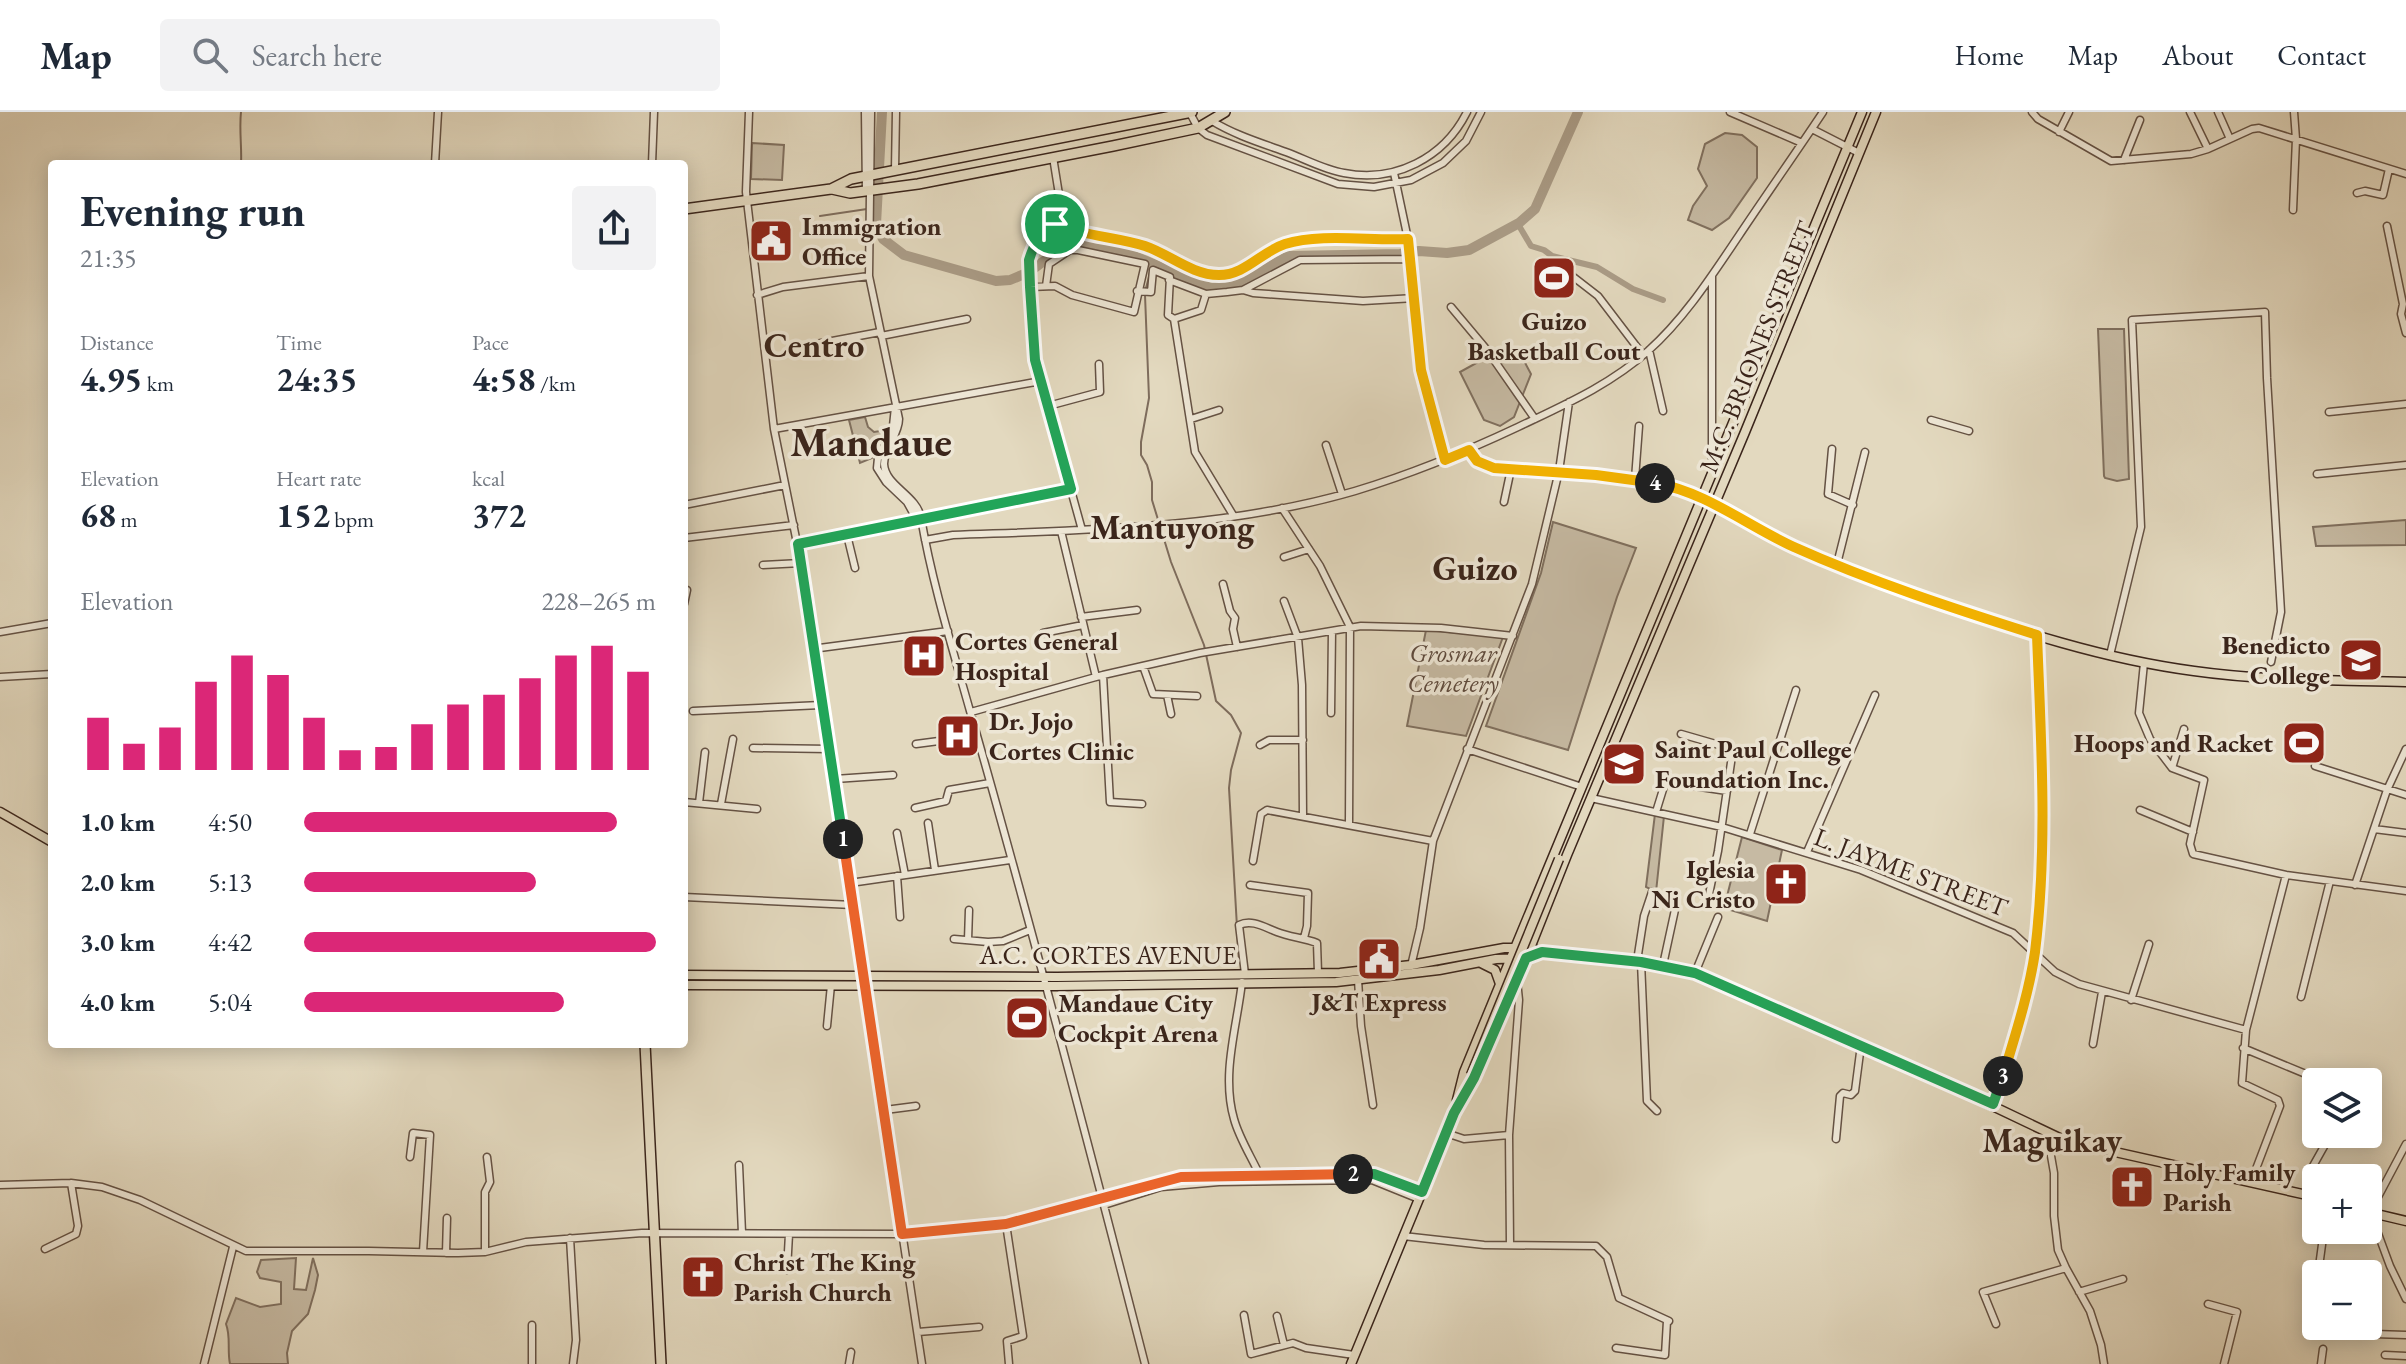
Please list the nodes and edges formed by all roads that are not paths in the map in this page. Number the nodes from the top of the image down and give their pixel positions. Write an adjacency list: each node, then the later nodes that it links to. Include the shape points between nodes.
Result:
1 (438, 112): 32 (street)
2 (654, 112): 33 (street)
3 (749, 112): 43 (street)
4 (865, 112): 37 (street)
5 (871, 112): 37 (street)
6 (896, 112): 37 (street)
7 (1191, 112): 22 (street); 37 (highway)
8 (1225, 112): 21 (highway)
9 (1467, 112): 36 (street, via 1431,156)
10 (1481, 112): 39 (street, via 1453,155)
11 (1730, 112): 27 (street)
12 (1823, 112): 23 (street)
13 (1862, 112): 28 (main road, M.C. BRIONES STREET)
14 (1876, 112): 30 (main road, M.C. BRIONES STREET)
15 (2032, 112): 24 (street)
16 (2069, 112): 24 (street)
17 (2190, 112): 29 (street)
18 (2218, 112): 25 (street)
19 (2294, 112): 26 (street)
20 (2140, 120): 34 (street)
21 (1212, 121): 22 (highway); 36 (street, via 1342,173)
22 (1198, 128): 31 (highway); 39 (street, via 1338,184)
23 (1812, 129): 27 (street); 28 (street)
24 (2059, 132): 34 (street, via 2107,160)
25 (2230, 139): 26 (street, via 2255,128); 29 (street)
26 (2296, 139): 35 (street); 45 (street)
27 (1802, 143): 52 (street)
28 (1847, 147): 30 (street); 92 (main road, M.C. BRIONES STREET)
29 (2208, 149): 34 (street)
30 (1859, 153): 100 (main road, M.C. BRIONES STREET)
31 (1053, 157): 42 (highway); 46 (street, via 1061,207)
32 (435, 160)
33 (652, 160)
34 (2124, 160)
35 (2389, 169): 38 (street); 41 (street, via 2383,195)
36 (1394, 173): 39 (street)
37 (878, 174): 40 (highway); 42 (street)
38 (2406, 174)
39 (1396, 185): 48 (street)
40 (831, 189): 42 (highway); 43 (highway)
41 (2357, 193)
42 (869, 194): 51 (street)
43 (747, 199): 44 (highway); 59 (street)
44 (688, 208)
45 (2293, 210)
46 (1055, 224): 48 (street, via 1145,246 1208,274 1237,272 1284,245 1302,241); 55 (street, via 1035,244)
47 (2387, 226): 64 (street)
48 (1409, 241): 49 (street)
49 (1411, 257): 56 (street, via 1300,260); 60 (street)
50 (1567, 272): 67 (street, via 1598,296)
51 (869, 276): 59 (street); 65 (street)
52 (1712, 276): 67 (street); 92 (street)
53 (1169, 280): 57 (street, via 1153,270 1149,293); 58 (street); 63 (street, via 1168,315)
54 (1046, 286): 55 (street); 57 (street, via 1134,312); 57 (street, via 1049,264 1078,250 1145,264)
55 (1030, 287): 69 (street)
56 (1243, 290): 58 (street); 60 (street, via 1363,301)
57 (1138, 291)
58 (1206, 294): 63 (street, via 1201,310)
59 (757, 295): 81 (street)
60 (1415, 298): 87 (street, via 1421,370)
61 (1451, 307): 78 (street)
62 (967, 319): 65 (street)
63 (1174, 319): 77 (street)
64 (2406, 333)
65 (880, 334): 66 (street); 73 (street)
66 (811, 345)
67 (1646, 353): 70 (street); 75 (street)
68 (1099, 364): 72 (street, via 1100,392)
69 (1041, 381): 72 (street); 73 (street)
70 (1569, 402): 78 (street); 90 (street)
71 (2406, 404): 76 (street)
72 (1048, 406): 95 (street)
73 (896, 407): 81 (street); 104 (street, via 878,458)
74 (1219, 410): 77 (street)
75 (1663, 411)
76 (2329, 412)
77 (1191, 419): 103 (street, via 1195,452)
78 (1535, 419): 85 (street)
79 (1931, 420): 82 (street)
80 (1639, 426): 93 (street)
81 (774, 429): 94 (street)
82 (1969, 431)
83 (1326, 445): 96 (street)
84 (1832, 449): 101 (street, via 1828,494)
85 (1469, 450): 87 (street); 89 (street, via 1483,465)
86 (1865, 452): 101 (street)
87 (1445, 460): 96 (street)
88 (2406, 465): 91 (street)
89 (1511, 469): 90 (street); 98 (street)
90 (1559, 471): 93 (street); 130 (street, via 1532,584)
91 (2317, 474)
92 (1712, 477): 97 (main road, M.C. BRIONES STREET)
93 (1635, 479): 97 (street)
94 (785, 485): 99 (street); 105 (street)
95 (1071, 489): 104 (street); 106 (street)
96 (1342, 494): 102 (street)
97 (1703, 498): 100 (main road); 170 (main road, M.C. BRIONES STREET)
98 (1504, 502)
99 (688, 504)
100 (1714, 504): 115 (main road); 174 (main road, M.C. BRIONES STREET)
101 (1853, 505): 115 (street)
102 (1282, 508): 103 (street); 112 (street)
103 (1233, 515): 106 (street)
104 (919, 521): 108 (street); 110 (street)
105 (794, 525): 109 (street); 111 (street)
106 (1082, 530): 107 (street)
107 (1061, 531): 110 (street); 121 (street)
108 (847, 535): 111 (street); 117 (street)
109 (688, 538)
110 (925, 540): 125 (street)
111 (798, 544): 114 (street)
112 (1309, 549): 113 (street); 124 (street)
113 (1284, 557)
114 (801, 563): 116 (street); 133 (street)
115 (1837, 564): 129 (main road)
116 (763, 565)
117 (855, 568)
118 (1223, 584): 132 (street, via 1235,618)
119 (1284, 601): 131 (street)
120 (1137, 610): 121 (street)
121 (1081, 617): 123 (street)
122 (48, 624): 127 (street)
123 (1083, 625): 128 (street); 139 (street)
124 (1350, 627): 126 (street); 130 (street, via 1441,628); 188 (street)
125 (948, 631): 133 (street); 148 (street)
126 (1332, 631): 131 (street); 149 (street)
127 (0, 632)
128 (1043, 633)
129 (2037, 635): 134 (main road); 228 (street, via 2044,831)
130 (1513, 636): 160 (street)
131 (1298, 638): 132 (street); 155 (street)
132 (1237, 647): 137 (street)
133 (812, 649): 146 (street)
134 (2110, 655): 135 (street, via 2141,527 2132,320 2265,312 2281,612); 136 (main road)
135 (2271, 662)
136 (2144, 663): 141 (main road, via 2228,675); 164 (street, via 2139,717)
137 (1143, 666): 139 (street); 143 (street, via 1153,694)
138 (48, 674): 140 (street)
139 (1100, 676): 148 (street); 178 (street, via 1110,802)
140 (0, 677)
141 (2406, 682)
142 (1796, 690): 194 (street)
143 (1167, 695): 145 (street); 150 (street)
144 (1875, 695): 197 (street)
145 (1197, 696)
146 (821, 705): 147 (street); 159 (street)
147 (693, 711)
148 (971, 712): 153 (street)
149 (1331, 713)
150 (1171, 714)
151 (2184, 729): 164 (street)
152 (1681, 734): 172 (street, via 1733,749)
153 (977, 736): 156 (street); 167 (street)
154 (733, 739): 177 (street)
155 (1303, 740): 157 (street); 185 (street)
156 (916, 744)
157 (1260, 745)
158 (753, 748): 159 (street)
159 (830, 749): 166 (street)
160 (1467, 749): 170 (street); 196 (street)
161 (2406, 749): 171 (street)
162 (705, 752): 176 (street)
163 (2315, 766): 171 (street)
164 (2172, 768): 191 (street, via 2204,780)
165 (893, 775): 166 (street)
166 (835, 779): 205 (street)
167 (990, 783): 179 (street, via 949,790 946,801); 199 (street)
168 (1665, 783): 184 (street)
169 (1687, 785): 172 (street)
170 (1582, 787): 183 (main road, M.C. BRIONES STREET)
171 (2387, 790): 173 (street); 190 (street)
172 (1727, 791): 189 (street)
173 (2406, 795)
174 (1591, 798): 184 (street, L. JAYME STREET); 186 (main road, M.C. BRIONES STREET)
175 (688, 802): 176 (street)
176 (699, 803): 177 (street)
177 (721, 804): 180 (street)
178 (1142, 804)
179 (915, 808)
180 (757, 809)
181 (2140, 810): 191 (street)
182 (1, 812): 195 (main road)
183 (1572, 812): 198 (main road, M.C. BRIONES STREET); 218 (main road, M.C. BRIONES STREET)
184 (1656, 812): 189 (street, L. JAYME STREET)
185 (1303, 816): 188 (street); 200 (street, via 1263,811)
186 (1582, 818): 198 (main road, M.C. BRIONES STREET); 219 (main road, M.C. BRIONES STREET)
187 (928, 823): 201 (street)
188 (1349, 825): 196 (street)
189 (1722, 827): 194 (street, L. JAYME STREET); 211 (street)
190 (2374, 829): 193 (street); 207 (street)
191 (2193, 832): 203 (street, via 2193,854)
192 (897, 833): 202 (street)
193 (2406, 833)
194 (1750, 834): 197 (street, L. JAYME STREET)
195 (48, 837)
196 (1433, 841): 233 (street)
197 (1807, 852): 228 (street, L. JAYME STREET, via 1989,921)
198 (1560, 855): 263 (main road, M.C. BRIONES STREET, bridge)
199 (1010, 860): 201 (street); 217 (street)
200 (1253, 861)
201 (935, 870): 202 (street)
202 (901, 875): 205 (street); 215 (street)
203 (2286, 875): 204 (street); 252 (street)
204 (2330, 881): 207 (street); 249 (street)
205 (850, 883): 212 (street)
206 (1250, 885): 220 (street, via 1308,893)
207 (2355, 885): 208 (street)
208 (2406, 891)
209 (1652, 892): 230 (street)
210 (688, 897): 212 (street)
211 (1707, 904)
212 (853, 905): 241 (street)
213 (1676, 905): 232 (street)
214 (969, 910): 222 (street)
215 (900, 917)
216 (1718, 917): 235 (street)
217 (1030, 930): 222 (street, via 1003,941); 242 (street)
218 (1522, 930): 219 (main road); 225 (main road); 226 (main road, M.C. BRIONES STREET)
219 (1535, 933): 224 (main road, M.C. BRIONES STREET)
220 (1304, 938): 234 (street, via 1317,943); 238 (street, via 1265,925 1240,924)
221 (954, 939): 222 (street)
222 (968, 940)
223 (2149, 944): 250 (street)
224 (1530, 948): 226 (main road, A.C. CORTES AVENUE); 227 (main road, A.C. CORTES AVENUE); 229 (main road, M.C. BRIONES STREET)
225 (1495, 950): 226 (main road, A.C. CORTES AVENUE); 233 (main road, A.C. CORTES AVENUE)
226 (1513, 952): 229 (main road, A.C. CORTES AVENUE); 231 (main road, A.C. CORTES AVENUE); 244 (main road, M.C. BRIONES STREET)
227 (1542, 952): 229 (main road); 230 (main road)
228 (2035, 953): 248 (street, L. JAYME STREET, via 2055,972); 258 (street)
229 (1526, 958): 243 (main road, M.C. BRIONES STREET)
230 (1639, 961): 232 (main road); 262 (street, via 1647,1101)
231 (1476, 962): 233 (main road, A.C. CORTES AVENUE); 244 (main road, via 1493,968)
232 (1663, 965): 235 (main road)
233 (1410, 969): 234 (main road, A.C. CORTES AVENUE); 239 (main road, A.C. CORTES AVENUE)
234 (1318, 973): 238 (main road, A.C. CORTES AVENUE)
235 (1695, 973): 254 (main road)
236 (688, 975): 240 (main road, A.C. CORTES AVENUE)
237 (953, 976): 241 (main road, A.C. CORTES AVENUE); 242 (main road, A.C. CORTES AVENUE); 247 (main road)
238 (1243, 978): 239 (main road, A.C. CORTES AVENUE); 242 (main road, A.C. CORTES AVENUE); 274 (street, via 1230,1055 1231,1103)
239 (1358, 980): 259 (street)
240 (775, 981): 241 (main road, A.C. CORTES AVENUE); 245 (main road, A.C. CORTES AVENUE); 246 (main road, A.C. CORTES AVENUE)
241 (864, 981): 246 (main road, A.C. CORTES AVENUE); 247 (main road, A.C. CORTES AVENUE); 261 (street)
242 (1044, 981): 247 (main road, A.C. CORTES AVENUE); 283 (street)
243 (1517, 981): 263 (main road, M.C. BRIONES STREET); 268 (street)
244 (1500, 984): 263 (main road, M.C. BRIONES STREET, via 1464,1072)
245 (688, 985)
246 (831, 985): 251 (street)
247 (953, 986)
248 (2102, 992): 250 (street, L. JAYME STREET); 253 (street)
249 (2301, 997)
250 (2131, 1000): 252 (street, L. JAYME STREET)
251 (827, 1026)
252 (2246, 1030): 256 (street)
253 (2093, 1044)
254 (1861, 1045): 258 (main road); 265 (street, via 1855,1091 1840,1096)
255 (645, 1048): 288 (highway)
256 (2243, 1048): 257 (street); 277 (street, via 2242,1083 2278,1100 2280,1106)
257 (2302, 1072)
258 (1993, 1104): 267 (main road)
259 (1373, 1105)
260 (916, 1106): 261 (street)
261 (885, 1110): 291 (street)
262 (1657, 1111)
263 (1454, 1113): 266 (main road, M.C. BRIONES STREET)
264 (1827, 1117): 265 (street)
265 (1837, 1119): 269 (street)
266 (1446, 1133): 268 (street, via 1464,1139); 282 (main road, M.C. BRIONES STREET)
267 (2047, 1133): 277 (main road, via 2083,1146); 301 (street, via 2056,1237)
268 (1509, 1135): 294 (street)
269 (1836, 1139)
270 (2406, 1144): 280 (street)
271 (410, 1157): 298 (street, via 413,1133 430,1135)
272 (487, 1157): 299 (street)
273 (739, 1165): 289 (street)
274 (1260, 1176): 275 (street); 276 (street)
275 (1310, 1178): 276 (street); 282 (street, via 1372,1180)
276 (1234, 1179): 283 (street, via 1161,1185)
277 (2251, 1182): 281 (main road)
278 (71, 1183): 279 (street); 296 (street, via 140,1200); 297 (street, via 76,1234)
279 (0, 1185)
280 (2382, 1188)
281 (2302, 1194)
282 (1421, 1195): 292 (main road, M.C. BRIONES STREET)
283 (1103, 1202): 287 (street); 329 (street)
284 (2382, 1215): 286 (main road)
285 (447, 1218): 300 (street)
286 (2405, 1219)
287 (1006, 1224): 291 (street); 328 (street, via 1023,1336 1007,1341)
288 (653, 1233): 289 (street); 293 (street); 325 (highway)
289 (742, 1233): 290 (street)
290 (789, 1234): 291 (street); 302 (street)
291 (902, 1234): 312 (street)
292 (1403, 1236): 294 (street); 321 (main road, M.C. BRIONES STREET)
293 (570, 1238): 299 (street); 324 (street)
294 (1510, 1244): 316 (street, via 1596,1246 1607,1257 1619,1298 1668,1321 1665,1355)
295 (2381, 1244): 305 (street)
296 (233, 1247): 298 (street, via 261,1252); 322 (street)
297 (45, 1249)
298 (423, 1252): 300 (street)
299 (485, 1252): 300 (street)
300 (446, 1253)
301 (2066, 1268): 304 (street); 309 (street, via 1983,1292)
302 (787, 1270)
303 (2123, 1279): 304 (street)
304 (2079, 1292): 330 (street, via 2090,1311)
305 (2406, 1299)
306 (2208, 1304): 331 (street, via 2237,1312)
307 (1244, 1315): 315 (street, via 1251,1354)
308 (1277, 1316): 315 (street)
309 (1996, 1324)
310 (532, 1325): 323 (street)
311 (979, 1327): 312 (street)
312 (918, 1332): 327 (street)
313 (2382, 1334): 314 (street)
314 (2406, 1335)
315 (1284, 1345): 321 (street)
316 (1616, 1348)
317 (2323, 1349): 332 (street)
318 (851, 1352): 326 (street)
319 (2385, 1355): 320 (street)
320 (2406, 1356)
321 (1352, 1360)
322 (204, 1364)
323 (532, 1364)
324 (573, 1364)
325 (661, 1364)
326 (849, 1364)
327 (922, 1364)
328 (1009, 1364)
329 (1145, 1364)
330 (2104, 1364)
331 (2224, 1364)
332 (2321, 1364)

